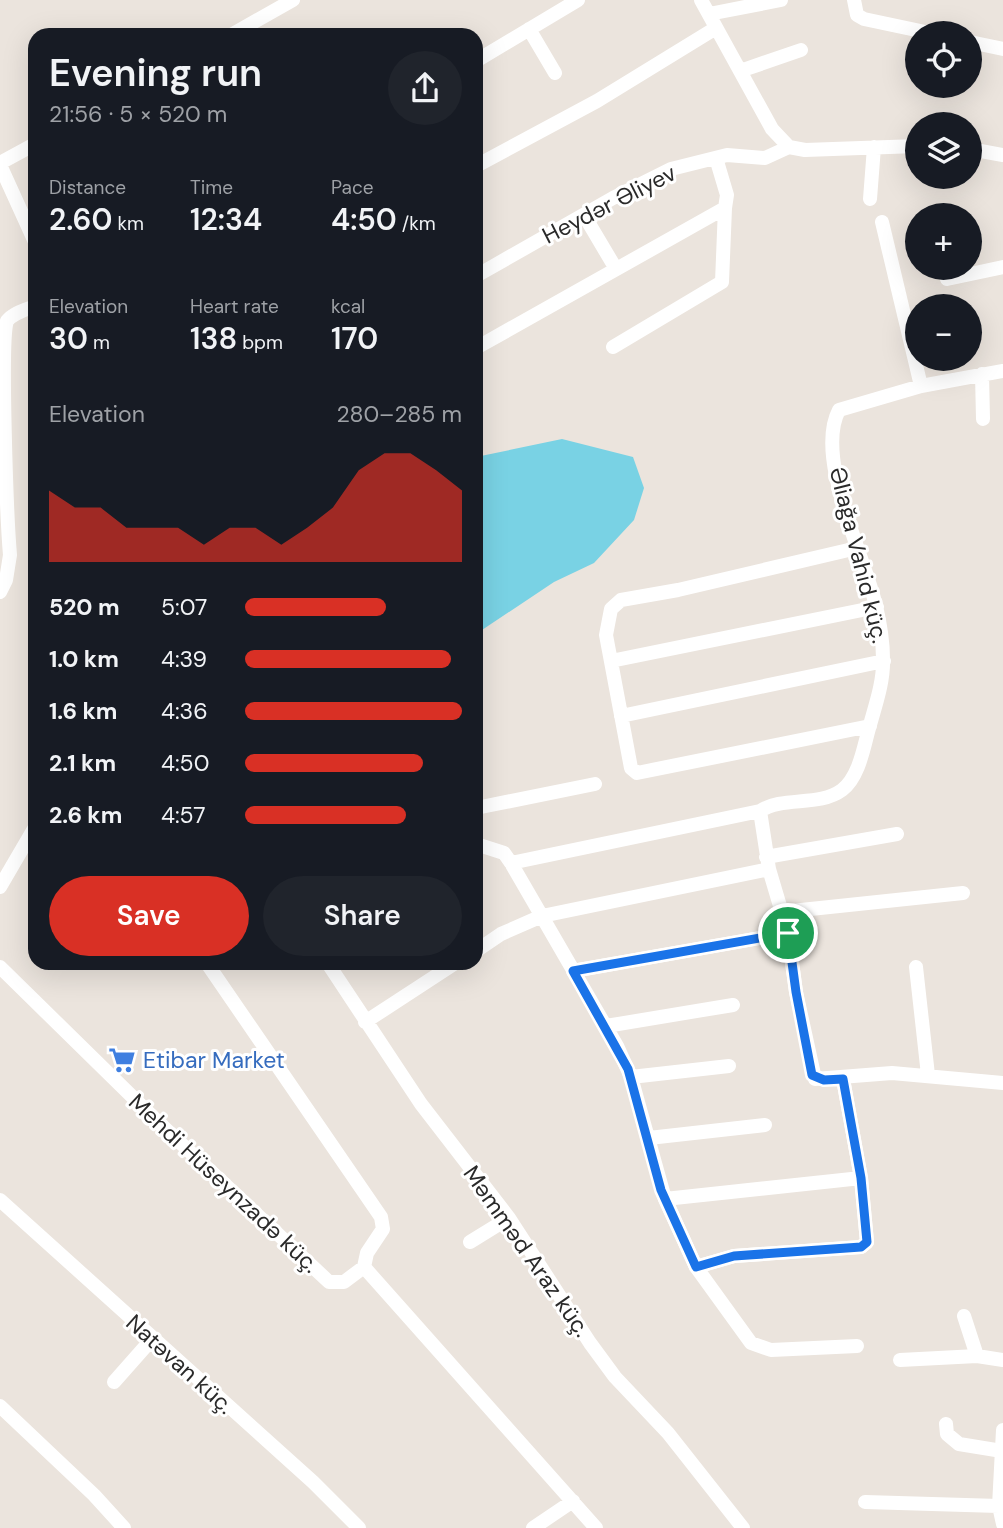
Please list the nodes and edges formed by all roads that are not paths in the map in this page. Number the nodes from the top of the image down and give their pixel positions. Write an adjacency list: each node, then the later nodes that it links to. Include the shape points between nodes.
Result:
1 (293, 0): 7 (street)
2 (578, 0): 10 (street)
3 (701, 0): 6 (street)
4 (781, 0): 6 (street)
5 (854, 0): 9 (street, via 857,15 864,19)
6 (709, 14): 8 (street)
7 (244, 28)
8 (716, 28): 15 (street); 24 (street, via 597,101)
9 (905, 28)
10 (529, 29): 14 (street); 16 (street)
11 (982, 45): 12 (street)
12 (1003, 49)
13 (801, 50): 15 (street)
14 (483, 57)
15 (740, 71): 18 (street, via 772,129)
16 (555, 73)
17 (905, 146): 19 (street)
18 (789, 147): 19 (street); 23 (street, Heydər Əliyev, via 765,158)
19 (874, 147): 26 (street)
20 (28, 148): 25 (street)
21 (982, 151): 22 (street)
22 (1003, 155)
23 (716, 158): 27 (street, via 727,195); 28 (street, Heydər Əliyev, via 671,169)
24 (483, 162)
25 (0, 164): 30 (street)
26 (870, 199)
27 (725, 208): 32 (street); 37 (street, via 722,282)
28 (584, 215): 32 (street); 33 (street, Heydər Əliyev)
29 (882, 222): 40 (street)
30 (28, 226)
31 (1003, 267): 34 (street)
32 (616, 269): 36 (street)
33 (483, 272)
34 (982, 272)
35 (28, 309): 42 (street, via 14,314 2,334)
36 (483, 344)
37 (613, 347)
38 (1003, 371): 39 (street, Əliağa Vahid küç.)
39 (982, 374): 40 (street, Əliağa Vahid küç.); 41 (street)
40 (921, 386): 43 (street, Əliağa Vahid küç., via 847,406 834,420 838,479)
41 (983, 418)
42 (3, 502): 44 (street, via 9,562)
43 (857, 548): 45 (street, Əliağa Vahid küç.); 47 (street, via 621,600 611,609 606,635)
44 (0, 592)
45 (877, 607): 46 (street, Əliağa Vahid küç.); 47 (street)
46 (884, 660): 48 (street); 49 (street, Əliağa Vahid küç.)
47 (611, 661): 48 (street)
48 (621, 716): 49 (street, via 631,768 642,773)
49 (870, 726): 52 (street, Əliağa Vahid küç., via 856,771 841,791)
50 (595, 784): 51 (street)
51 (483, 807)
52 (760, 811): 56 (street); 57 (street)
53 (897, 834): 57 (street)
54 (28, 839): 58 (street)
55 (483, 846): 56 (street, via 503,853)
56 (511, 863): 61 (street)
57 (768, 863): 60 (street); 61 (street)
58 (0, 887)
59 (963, 893): 60 (street)
60 (782, 912): 62 (street)
61 (542, 916): 63 (street); 69 (street)
62 (788, 933): 69 (street); 76 (street, via 812,1075)
63 (483, 946)
64 (0, 967): 85 (street, Mehdi Hüseynzadə küç., via 329,1282 345,1282)
65 (916, 967): 74 (street)
66 (212, 970): 85 (street, via 382,1217 383,1229)
67 (332, 970): 71 (street, Məmməd Araz küç.)
68 (445, 970): 71 (street)
69 (573, 971): 72 (street)
70 (733, 1004): 72 (street)
71 (365, 1022): 83 (street, Məmməd Araz küç.)
72 (606, 1026): 75 (street)
73 (729, 1066): 75 (street)
74 (929, 1075): 76 (street, via 892,1073); 77 (street)
75 (631, 1077): 79 (street)
76 (843, 1079): 80 (street)
77 (1003, 1083)
78 (765, 1125): 79 (street)
79 (649, 1138): 81 (street)
80 (861, 1178): 81 (street); 86 (street, via 868,1230 867,1242 861,1247 734,1256)
81 (665, 1199): 86 (street)
82 (0, 1200): 88 (street, Natəvan küç.)
83 (509, 1218): 84 (street); 106 (street, Məmməd Araz küç., via 615,1377 668,1433)
84 (470, 1242)
85 (364, 1267): 98 (street)
86 (696, 1267): 89 (street, via 760,1349)
87 (964, 1315): 90 (street)
88 (152, 1339): 93 (street); 103 (street, Natəvan küç.)
89 (857, 1346)
90 (977, 1356): 91 (street); 92 (street)
91 (900, 1360)
92 (1003, 1360)
93 (114, 1382)
94 (0, 1406): 102 (street)
95 (946, 1424): 97 (street, via 947,1434 959,1444)
96 (1003, 1430): 97 (street)
97 (1002, 1451): 100 (street)
98 (573, 1501): 104 (street); 105 (street)
99 (865, 1502): 100 (street)
100 (999, 1506): 101 (street)
101 (1003, 1524)
102 (124, 1528)
103 (359, 1528)
104 (533, 1528)
105 (596, 1528)
106 (743, 1528)

